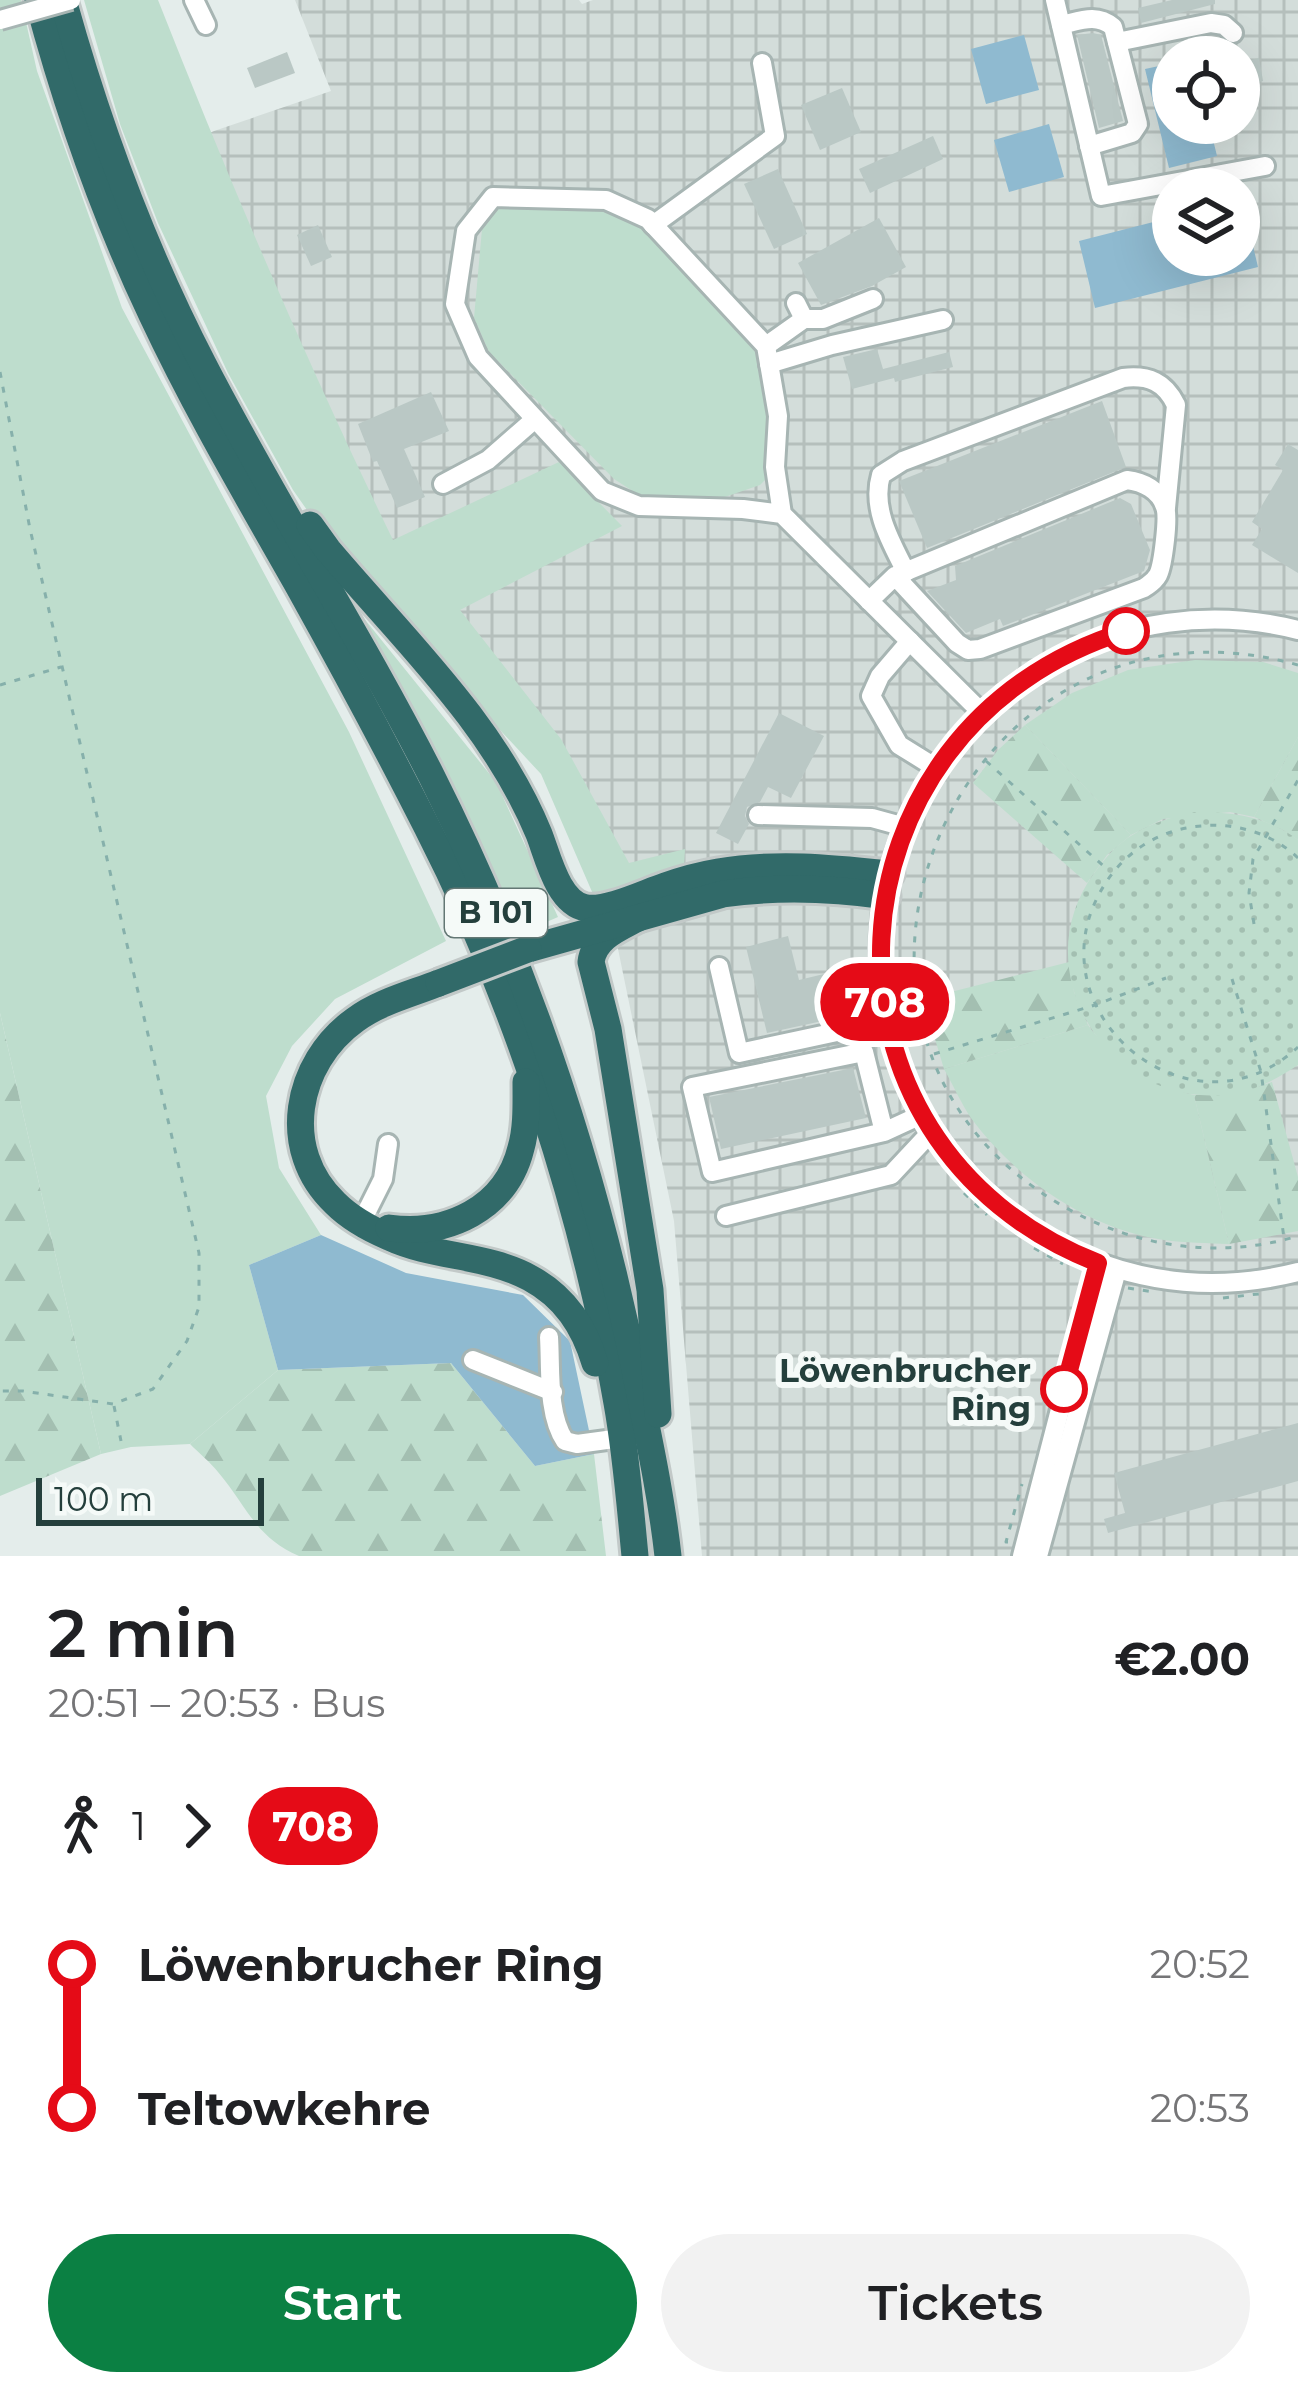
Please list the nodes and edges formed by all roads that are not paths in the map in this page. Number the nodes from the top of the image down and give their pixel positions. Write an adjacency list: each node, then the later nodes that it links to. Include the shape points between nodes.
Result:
1 (38, 0): 36 (highway, B 101, via 88,162 152,315 428,829)
2 (67, 0): 5 (street, bridge); 17 (highway, B 101, via 131,207)
3 (194, 0): 6 (street)
4 (1054, 0): 7 (street)
5 (0, 20)
6 (206, 26)
7 (1061, 26): 9 (street, via 1095,17 1113,27); 11 (street)
8 (1232, 33): 9 (street, via 1211,23)
9 (1117, 42): 11 (street, via 1138,124)
10 (762, 63): 13 (street, via 775,136)
11 (1089, 146): 12 (street, via 1101,196)
12 (1265, 166)
13 (653, 225): 16 (street); 18 (street, via 606,200 493,197 466,231 455,304 478,357)
14 (873, 299): 16 (street, via 823,319 800,311)
15 (944, 320): 16 (street)
16 (768, 355): 21 (street)
17 (205, 368): 31 (highway, via 328,550 497,752 567,896 589,908); 49 (highway, B 101, via 389,694 517,963 606,1235)
18 (535, 419): 19 (street, via 488,460); 21 (street, via 602,491 639,506)
19 (443, 484)
20 (1166, 508): 22 (street, via 1143,482 1127,479); 22 (street, via 1156,579 980,649 957,643); 22 (street, via 1176,405 1157,381 1123,378 881,475 876,493)
21 (782, 514): 23 (street)
22 (900, 574): 23 (street)
23 (869, 601): 25 (street)
24 (1298, 630): 26 (street, via 1211,619 1126,631 1046,665)
25 (910, 641): 26 (street); 27 (street, via 871,696 899,745)
26 (982, 713): 27 (street)
27 (936, 768): 29 (street)
28 (758, 815): 29 (street)
29 (905, 826): 30 (street)
30 (898, 886): 31 (highway, via 755,890); 34 (street, via 881,953)
31 (637, 907): 41 (highway, bridge, via 386,1003 330,1042 304,1089 300,1135 309,1166 335,1203); 49 (highway, via 600,941 592,962 650,1289)
32 (719, 967): 35 (street, via 739,1053)
33 (841, 992): 35 (street)
34 (888, 1021): 35 (street); 37 (street)
35 (850, 1029)
36 (526, 1060): 41 (highway, via 520,1153 491,1200 435,1228); 48 (highway, B 101, via 605,1340)
37 (928, 1122): 38 (street); 40 (street, via 891,1175); 43 (street, via 1002,1208)
38 (884, 1132): 38 (street, via 712,1172 692,1087 864,1052)
39 (388, 1144): 41 (street, via 383,1179)
40 (726, 1216)
41 (361, 1222): 47 (highway, via 411,1246 510,1268 553,1293 590,1344)
42 (1298, 1272): 43 (street, via 1218,1283)
43 (1106, 1273): 52 (street); 53 (street)
44 (548, 1337): 46 (street)
45 (473, 1360): 46 (street)
46 (553, 1391): 47 (street, via 565,1442)
47 (614, 1439): 48 (highway)
48 (628, 1494): 50 (highway, B 101)
49 (662, 1508): 51 (highway, B 101)
50 (635, 1556)
51 (668, 1556)
52 (1022, 1556)
53 (1038, 1556)

